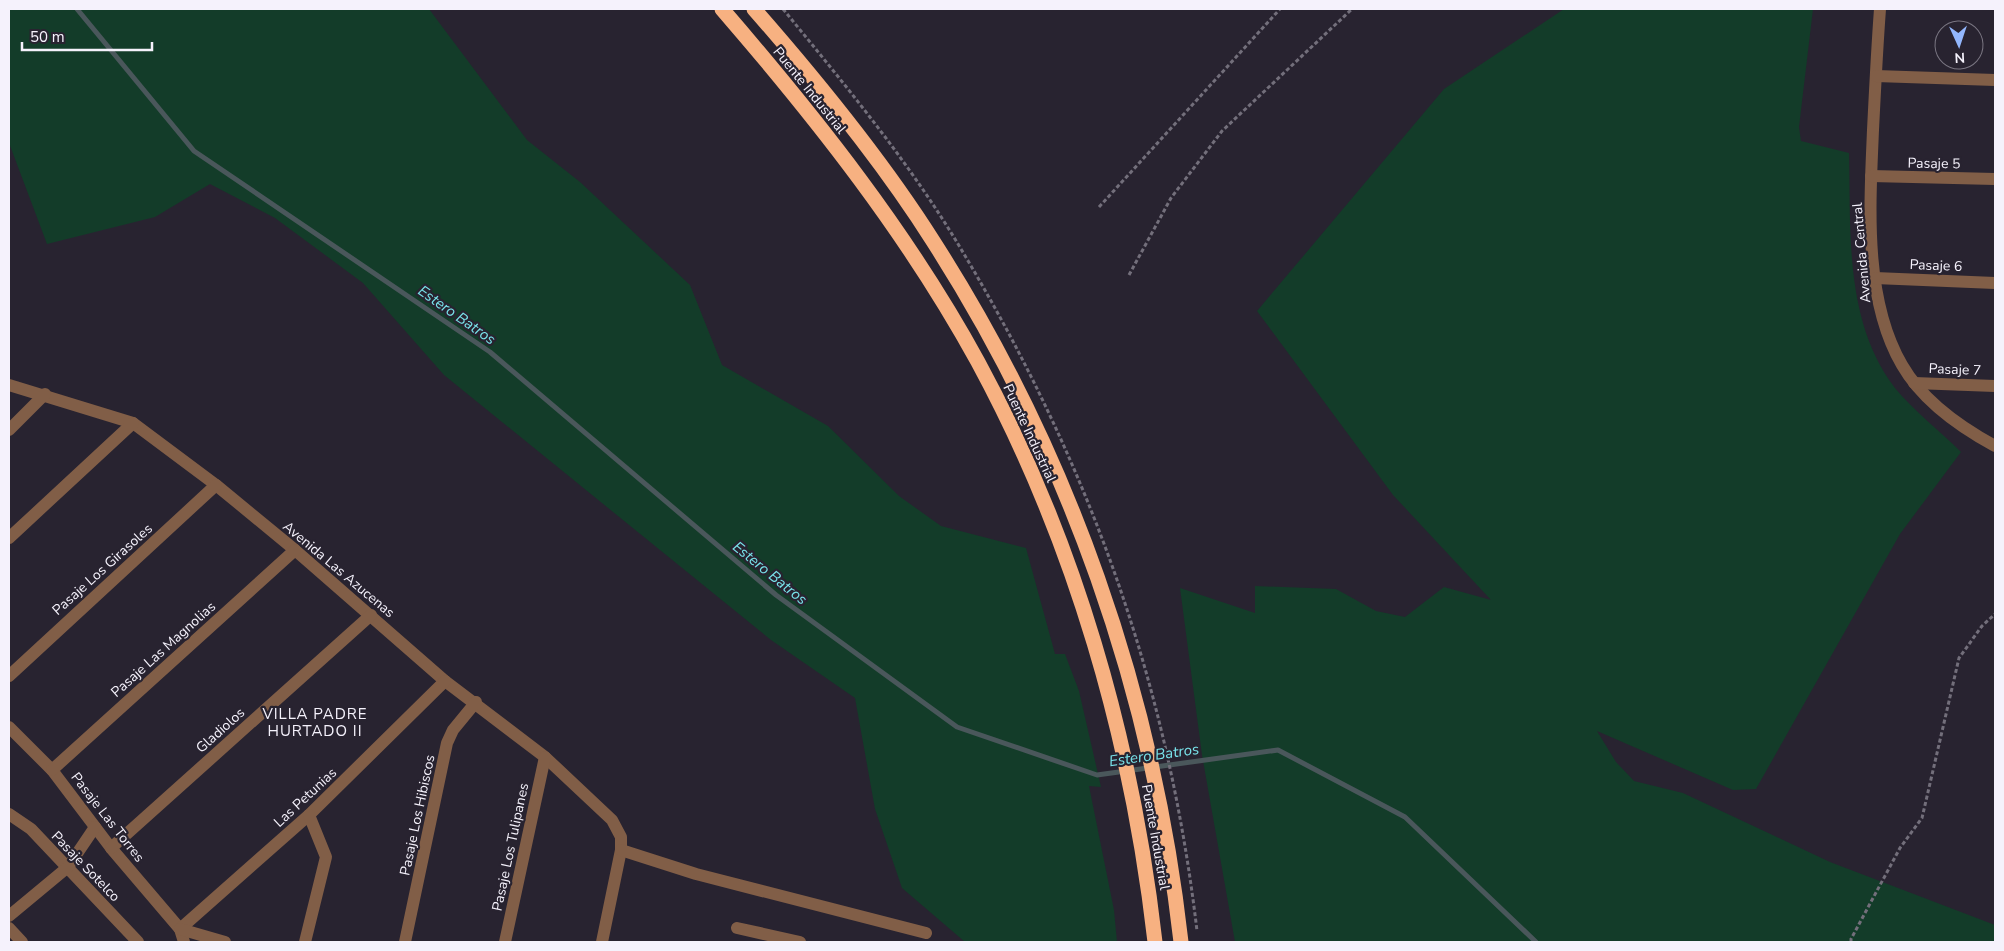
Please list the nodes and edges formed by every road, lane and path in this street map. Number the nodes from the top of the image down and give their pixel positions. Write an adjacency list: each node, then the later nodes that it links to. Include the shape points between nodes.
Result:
1 (722, 9): 52 (highway, Puente Industrial, via 857,175 923,271 977,361 1038,488 1074,580 1108,690 1131,786)
2 (754, 9): 53 (highway, Puente Industrial, via 818,85 932,240 997,349 1062,483 1122,650 1147,740)
3 (1280, 9): 10 (path)
4 (1352, 9): 11 (path, via 1222,132 1171,198)
5 (1880, 9): 6 (street, Avenida Central)
6 (1876, 76): 7 (street); 8 (street, Avenida Central)
7 (1995, 80)
8 (1871, 176): 9 (street, Pasaje 5); 12 (street, Avenida Central)
9 (1995, 179)
10 (1099, 207)
11 (1129, 275)
12 (1875, 278): 13 (street, Pasaje 6); 14 (street, Avenida Central, via 1887,333 1902,366)
13 (1995, 283)
14 (1914, 382): 16 (street, Pasaje 7); 20 (street, Avenida Central, via 1951,418)
15 (9, 384): 17 (street, Avenida Las Azucenas)
16 (1995, 386)
17 (45, 394): 18 (street, Avenida Las Azucenas); 19 (street)
18 (133, 422): 21 (street, Avenida Las Azucenas); 22 (street)
19 (9, 430)
20 (1995, 446)
21 (216, 485): 23 (street, Avenida Las Azucenas); 26 (street, Pasaje Los Girasoles)
22 (9, 538)
23 (295, 550): 25 (street, Avenida Las Azucenas); 31 (street, Pasaje Las Magnolias)
24 (1995, 614): 54 (path, via 1982,626 1960,658 1922,818 1900,848)
25 (371, 615): 27 (street, Avenida Las Azucenas); 35 (street, Gladiolos)
26 (11, 668)
27 (445, 680): 28 (street, Avenida Las Azucenas); 33 (street, Las Petunias)
28 (476, 702): 30 (street, Avenida Las Azucenas); 48 (street, Pasaje Los Hibiscos, via 453,730 447,743)
29 (9, 727): 31 (street, Pasaje Las Torres)
30 (545, 757): 36 (street, Avenida Las Azucenas, via 612,820 618,829); 49 (street, Pasaje Los Tulipanes)
31 (52, 770): 34 (street, Pasaje Las Torres)
32 (9, 814): 37 (street, Pasaje Sotelco, via 31,829)
33 (309, 815): 41 (street, Las Petunias); 47 (street, via 326,857)
34 (95, 827): 35 (street, Pasaje Las Torres); 37 (street)
35 (111, 848): 41 (street, Pasaje Las Torres)
36 (620, 850): 42 (street, via 696,874); 50 (street)
37 (68, 867): 38 (street); 44 (street, Pasaje Sotelco)
38 (9, 916)
39 (9, 928): 43 (street)
40 (737, 928): 51 (street)
41 (180, 929): 45 (street); 46 (street)
42 (926, 932)
43 (22, 942)
44 (138, 942)
45 (184, 942)
46 (226, 942)
47 (305, 942)
48 (405, 942)
49 (505, 942)
50 (602, 942)
51 (800, 942)
52 (1155, 942)
53 (1181, 942)
54 (1851, 942)

